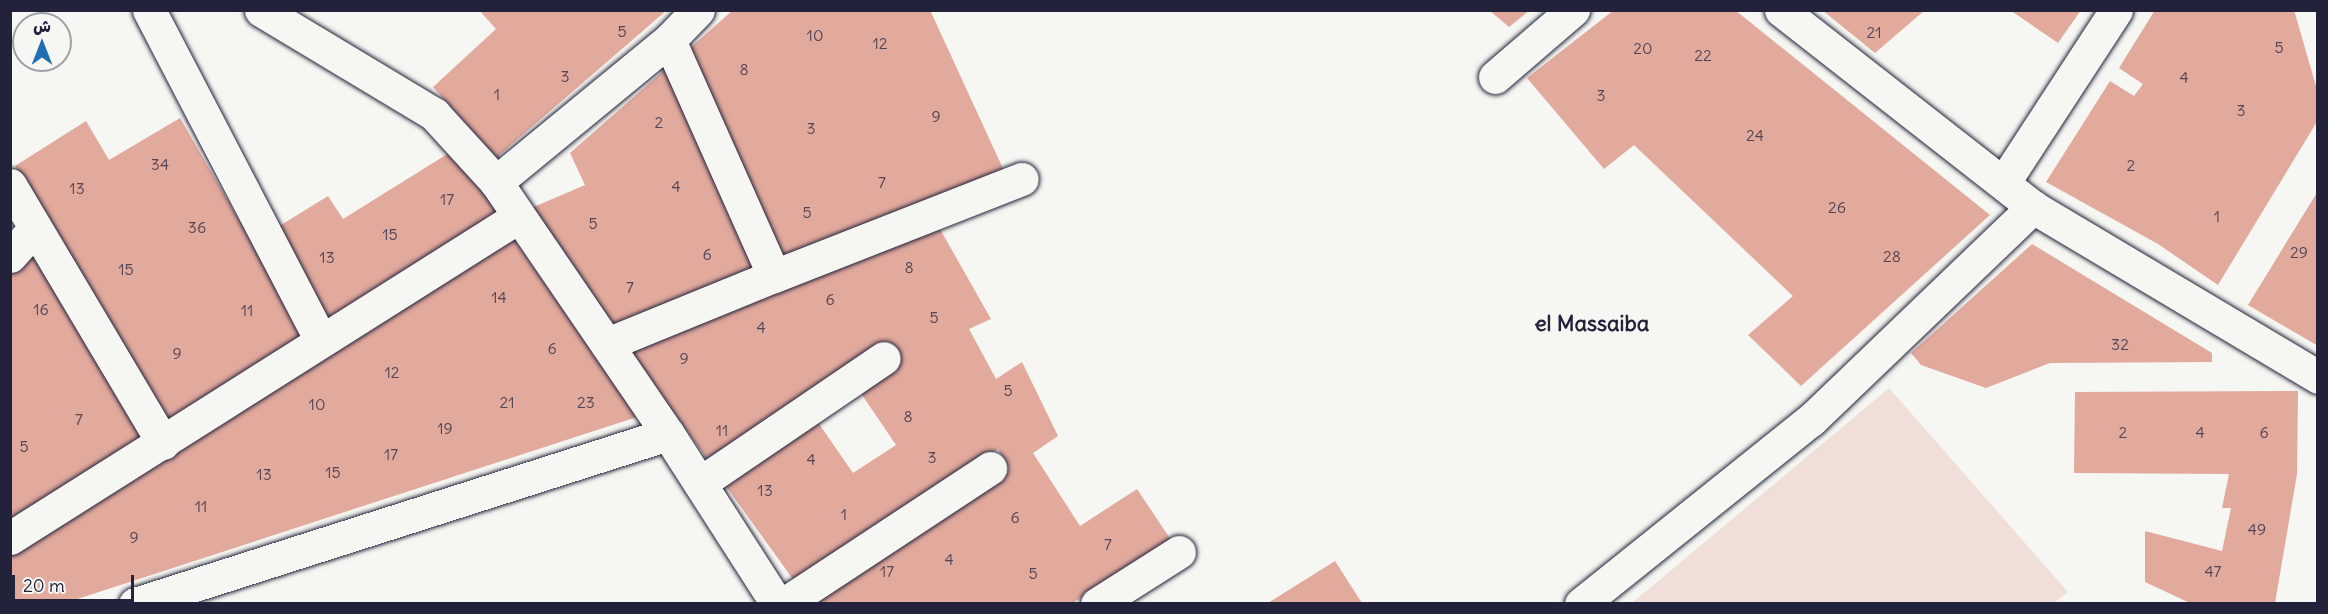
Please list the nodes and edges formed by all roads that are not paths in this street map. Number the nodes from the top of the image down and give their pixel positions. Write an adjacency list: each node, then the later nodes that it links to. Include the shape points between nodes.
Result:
1 (149, 10): 18 (street)
2 (261, 10): 10 (street, via 434,114)
3 (698, 10): 7 (street)
4 (1573, 10): 8 (street)
5 (1781, 10): 11 (street)
6 (2116, 10): 11 (street)
7 (669, 40): 10 (street); 17 (street)
8 (1495, 77)
9 (1022, 179): 17 (street)
10 (496, 182): 14 (street)
11 (2004, 182): 13 (street)
12 (10, 186): 15 (street)
13 (2033, 207): 21 (street); 32 (street, via 1810,420)
14 (518, 217): 18 (street); 19 (street)
15 (34, 229): 16 (street); 23 (street)
16 (10, 256)
17 (774, 276): 19 (street)
18 (321, 340): 23 (street)
19 (607, 345): 22 (street)
20 (884, 358): 25 (street)
21 (2318, 377)
22 (668, 434): 25 (street); 28 (street)
23 (163, 442): 26 (street)
24 (990, 468): 30 (street)
25 (700, 483): 29 (street)
26 (10, 538)
27 (1179, 552): 31 (street)
28 (135, 603)
29 (777, 603)
30 (784, 603)
31 (1097, 603)
32 (1581, 603)

